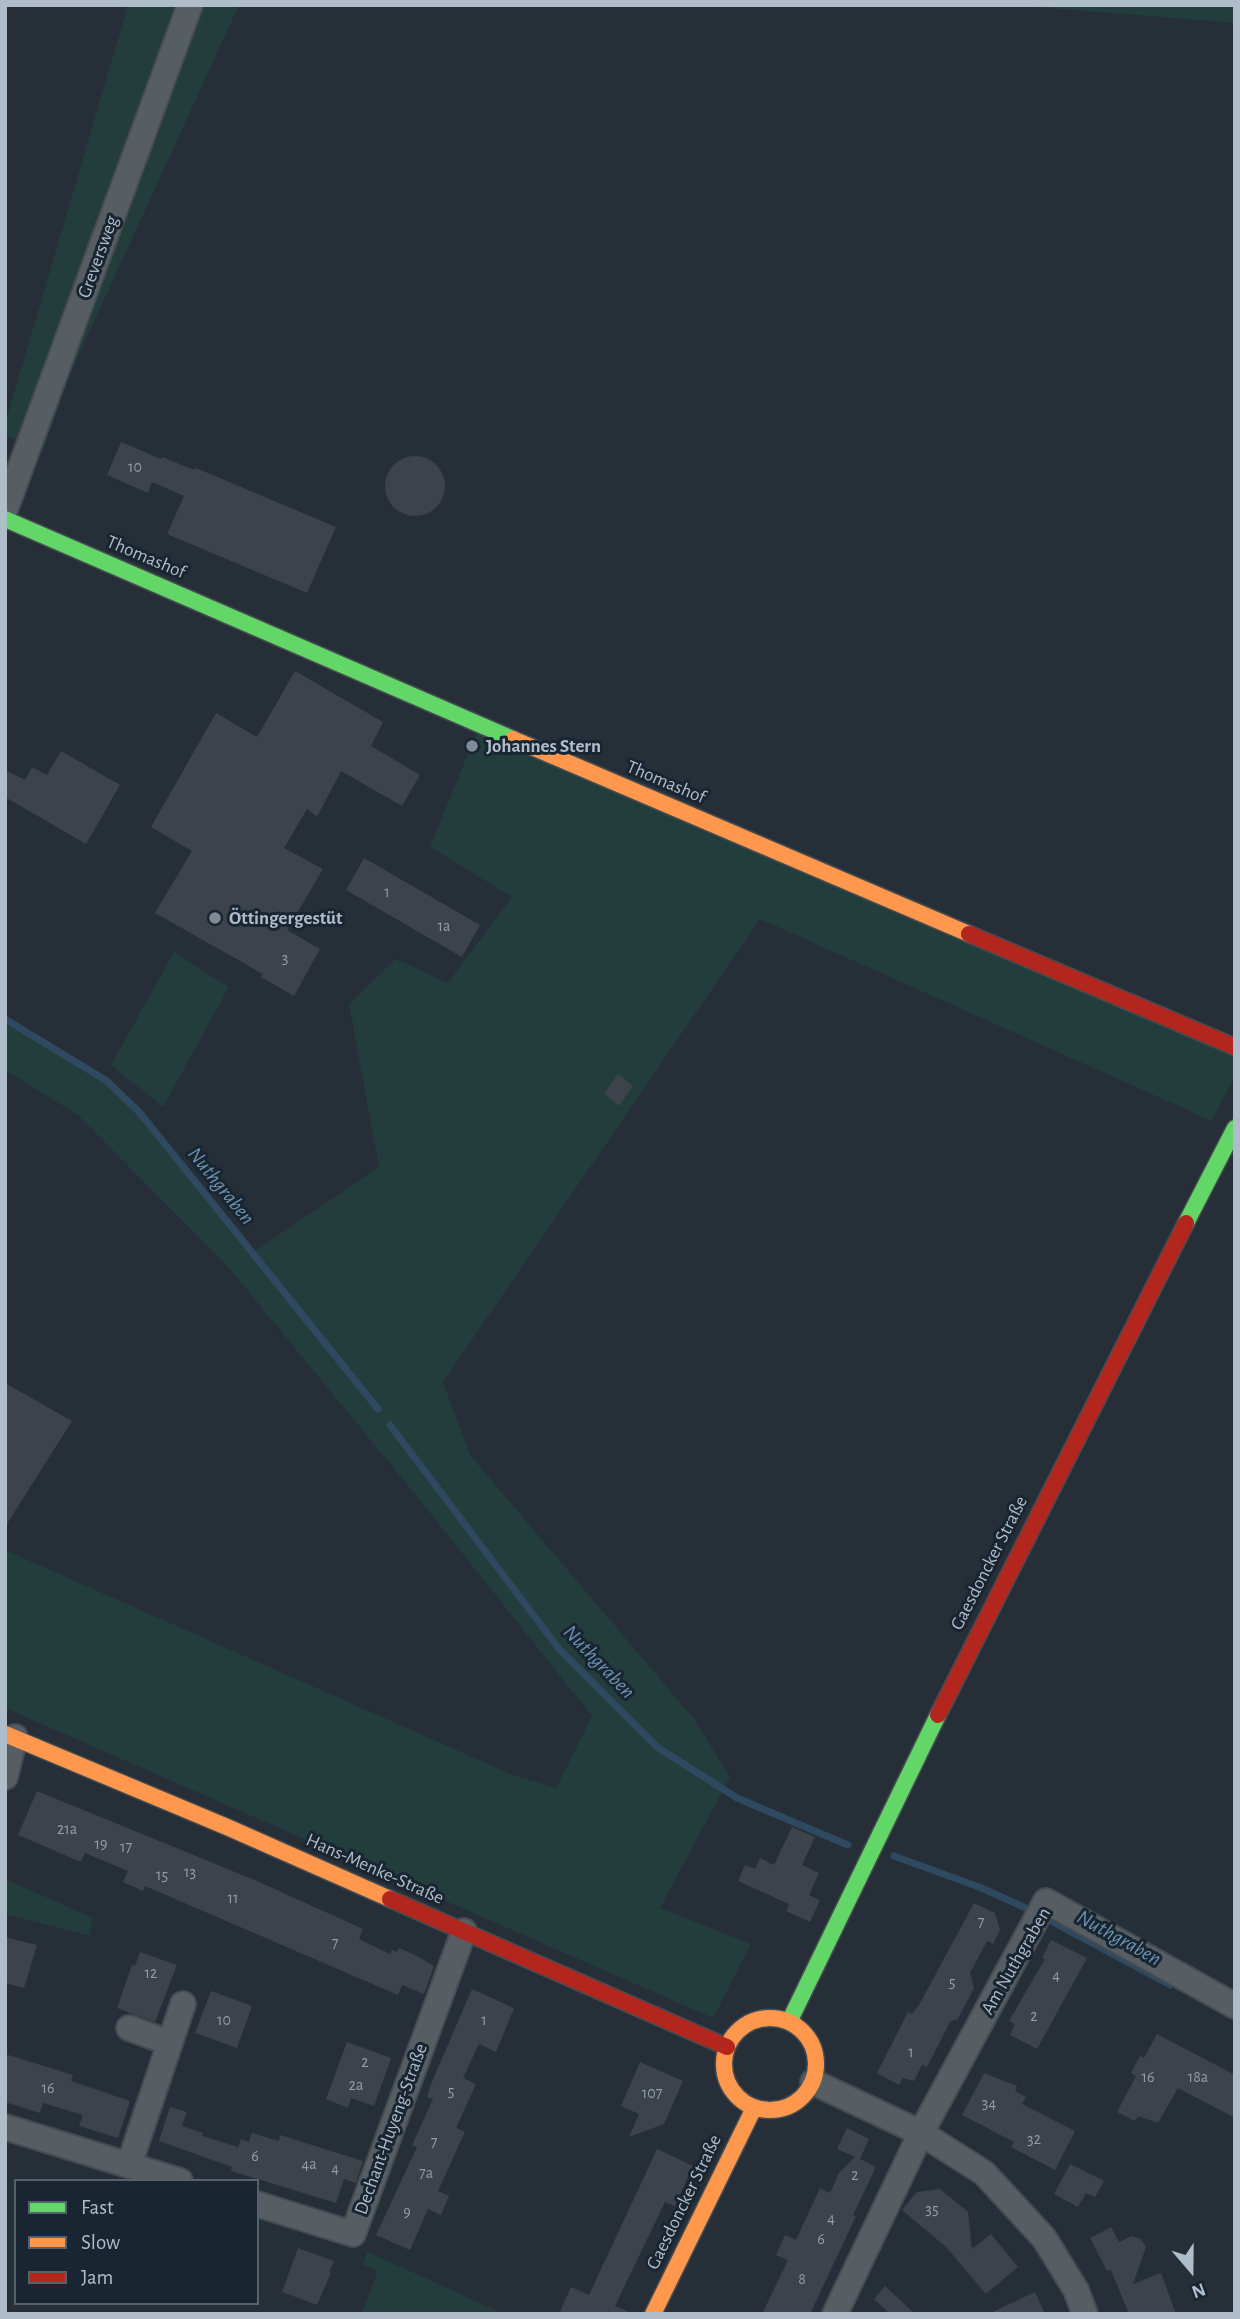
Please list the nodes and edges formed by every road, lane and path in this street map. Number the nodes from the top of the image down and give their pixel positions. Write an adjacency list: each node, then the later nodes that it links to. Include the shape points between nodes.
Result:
1 (190, 5): 2 (street, Greversweg)
2 (5, 510)
3 (5, 519): 4 (street, Thomashof)
4 (1235, 1047)
5 (1235, 1128): 11 (street, Gaesdoncker Straße, via 900,1788)
6 (10, 1735): 7 (street); 8 (street, Hans-Menke-Straße)
7 (5, 1777)
8 (464, 1931): 14 (street, Hans-Menke-Straße); 21 (street, Dechant-Huyeng-Straße, via 353,2234)
9 (183, 2004): 13 (street)
10 (1235, 2006): 18 (street, Am Nuthgraben, via 1046,1901)
11 (789, 2022): 14 (street, via 760,2019 735,2034); 15 (street, via 811,2042 816,2056)
12 (129, 2028): 13 (street)
13 (170, 2043): 19 (street)
14 (727, 2047): 16 (street, via 724,2075 738,2099)
15 (813, 2082): 16 (street, via 792,2106); 18 (street)
16 (754, 2108): 22 (street, Gaesdoncker Straße)
17 (5, 2127): 19 (street)
18 (921, 2133): 23 (street); 24 (street, via 984,2173 1044,2238)
19 (129, 2165): 20 (street)
20 (174, 2179)
21 (259, 2205)
22 (653, 2314)
23 (835, 2314)
24 (1085, 2314)

